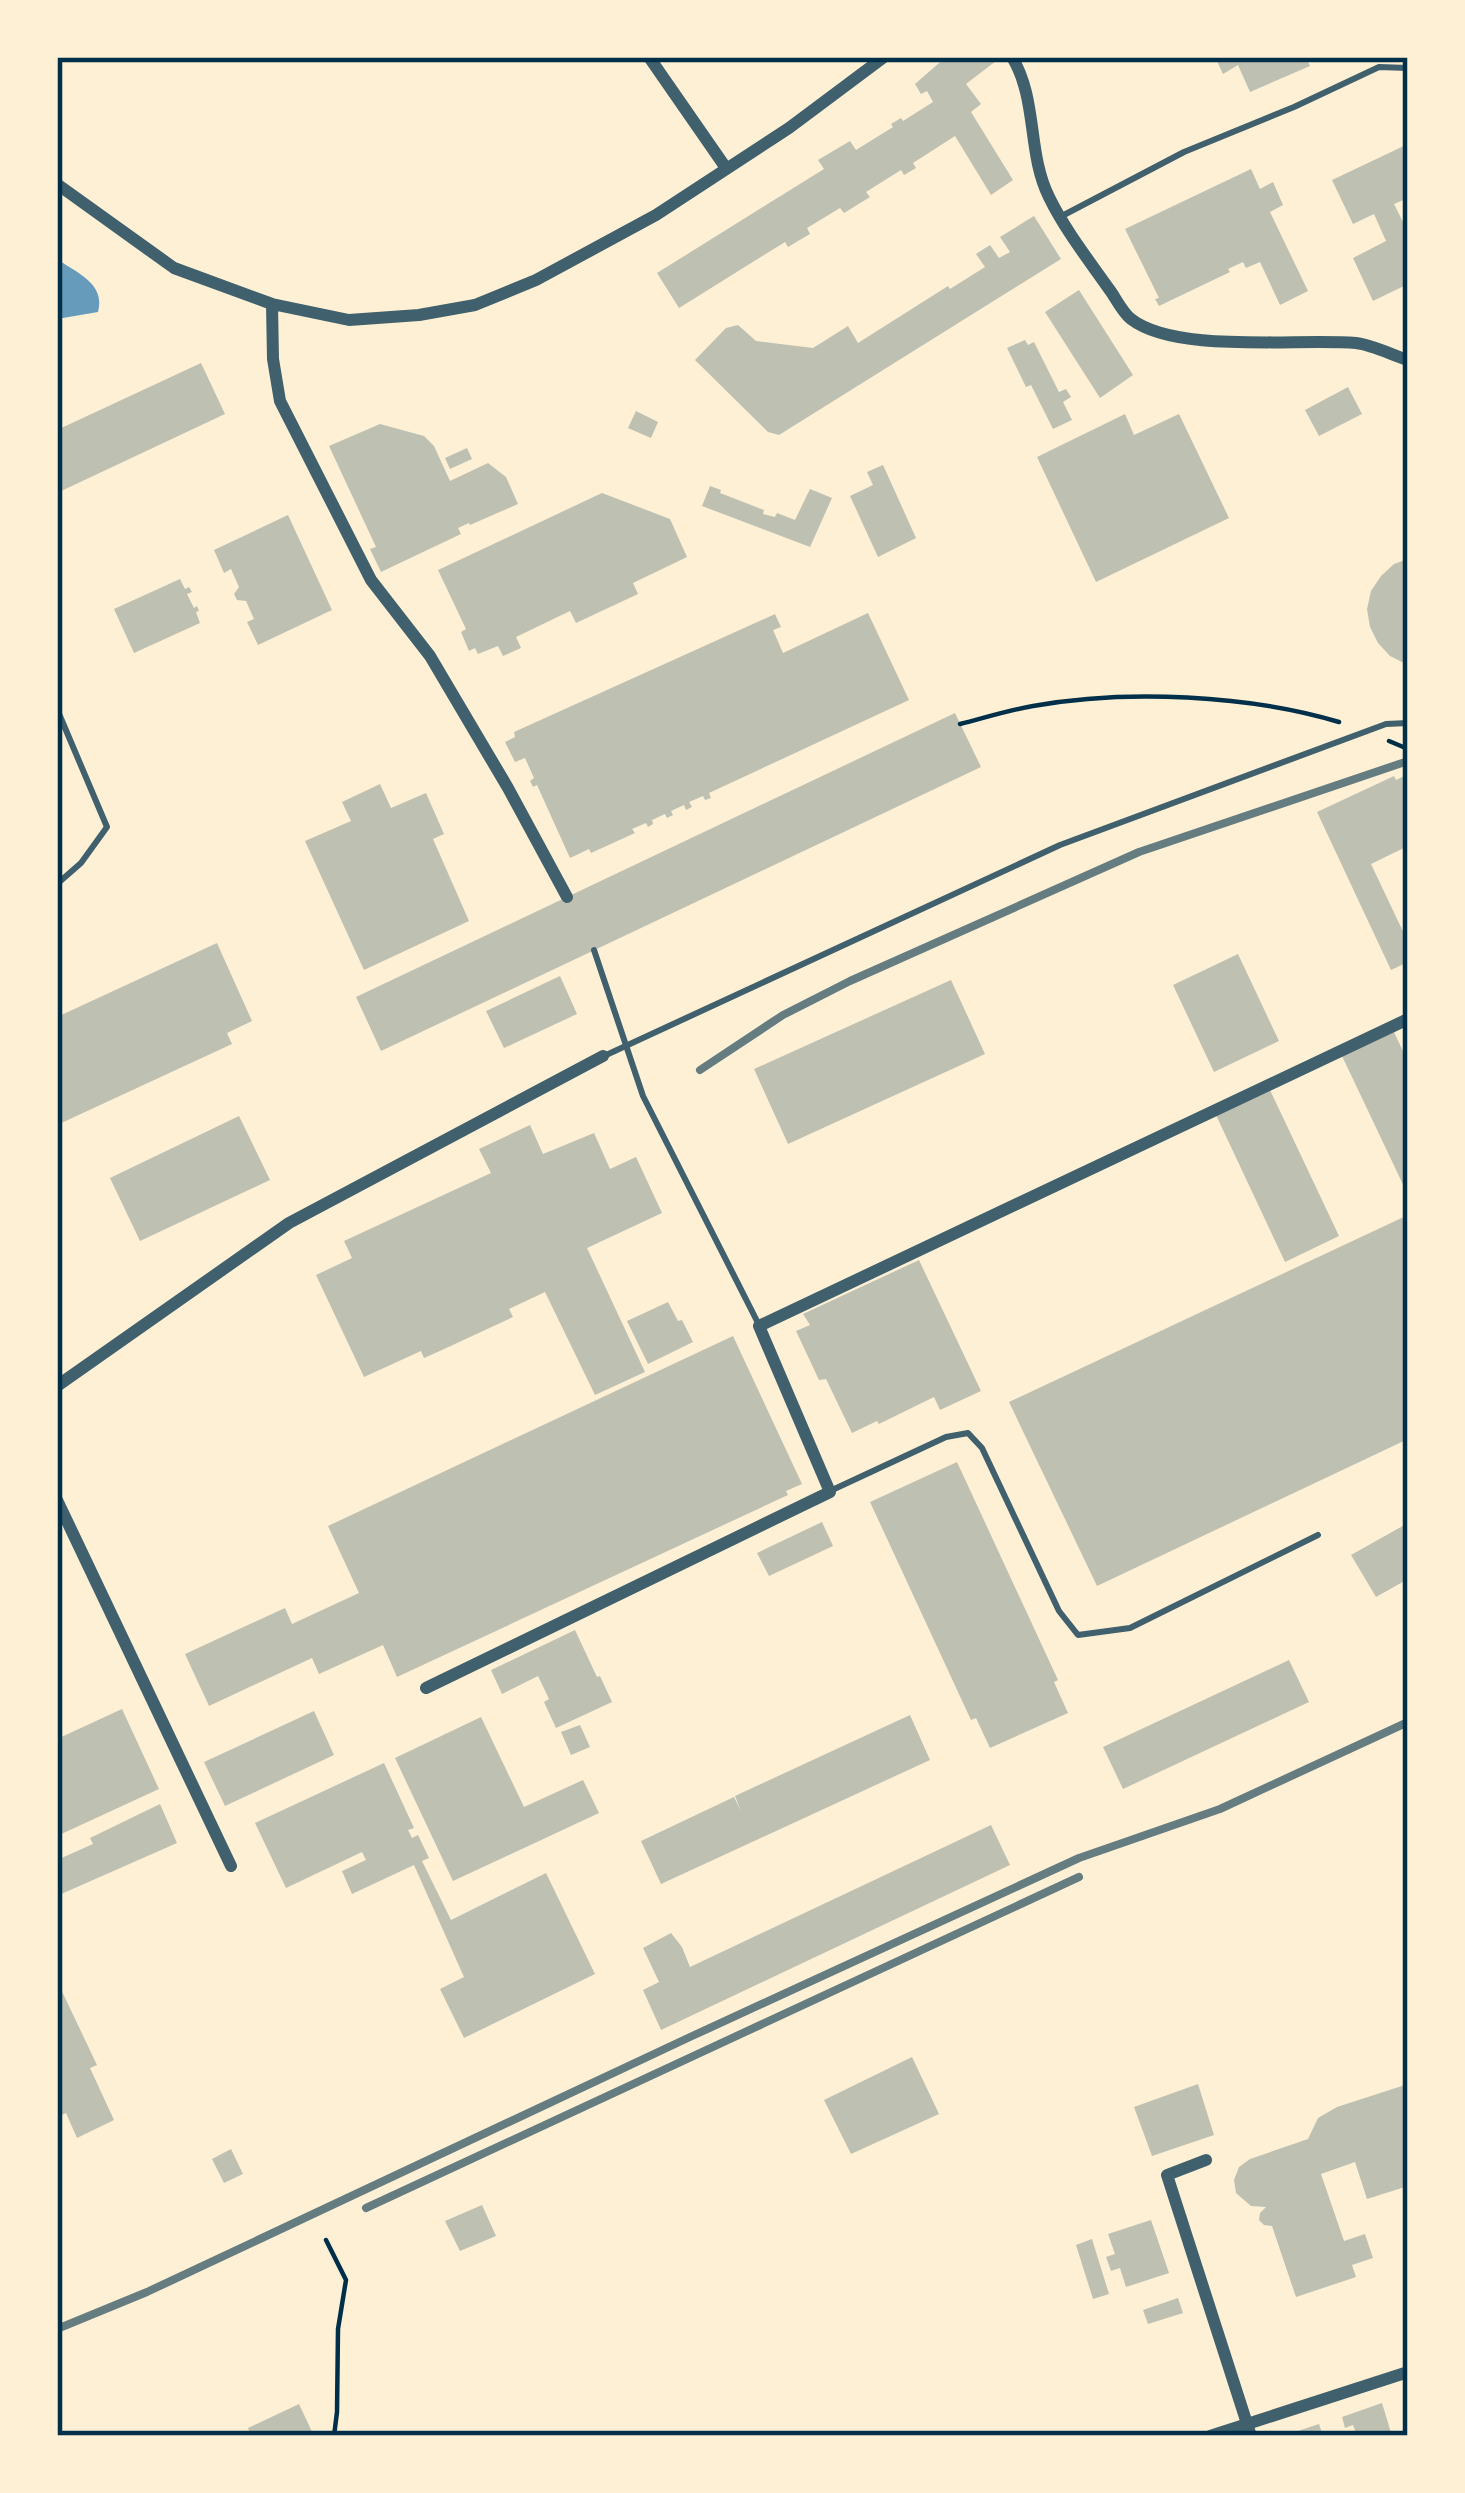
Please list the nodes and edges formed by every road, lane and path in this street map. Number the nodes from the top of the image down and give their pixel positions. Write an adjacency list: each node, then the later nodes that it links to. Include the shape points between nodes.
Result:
1 (649, 57): 5 (street)
2 (884, 57): 5 (street)
3 (1012, 57): 7 (street, via 1028,100 1036,165)
4 (1408, 68): 7 (lane, via 1378,67)
5 (726, 168): 8 (street, via 556,269 476,305 349,320)
6 (57, 184): 8 (street, via 174,268)
7 (1060, 217): 9 (street, via 1129,318 1157,332 1360,344)
8 (272, 304): 17 (street, via 280,401 371,580 430,656)
9 (1408, 360)
10 (57, 709): 16 (lane, via 107,827)
11 (1408, 723): 20 (lane, via 1386,724 1060,845)
12 (960, 724): 13 (path, via 1131,696 1255,704)
13 (1346, 724)
14 (1379, 737): 15 (path)
15 (1408, 749)
16 (57, 884)
17 (567, 897)
18 (594, 950): 20 (lane)
19 (1408, 1019): 22 (street)
20 (626, 1044): 21 (lane); 22 (lane, via 643,1096)
21 (602, 1056): 23 (street, via 289,1222)
22 (759, 1325): 24 (street)
23 (57, 1386)
24 (830, 1492): 26 (lane, via 968,1433 1078,1635 1130,1628); 27 (street)
25 (57, 1500): 28 (street)
26 (1318, 1535)
27 (426, 1688)
28 (231, 1866)
29 (1206, 2160): 32 (street, via 1166,2175)
30 (326, 2240): 33 (path, via 346,2280)
31 (1408, 2372): 32 (street)
32 (1249, 2430): 34 (street)
33 (334, 2436)
34 (1210, 2436)

